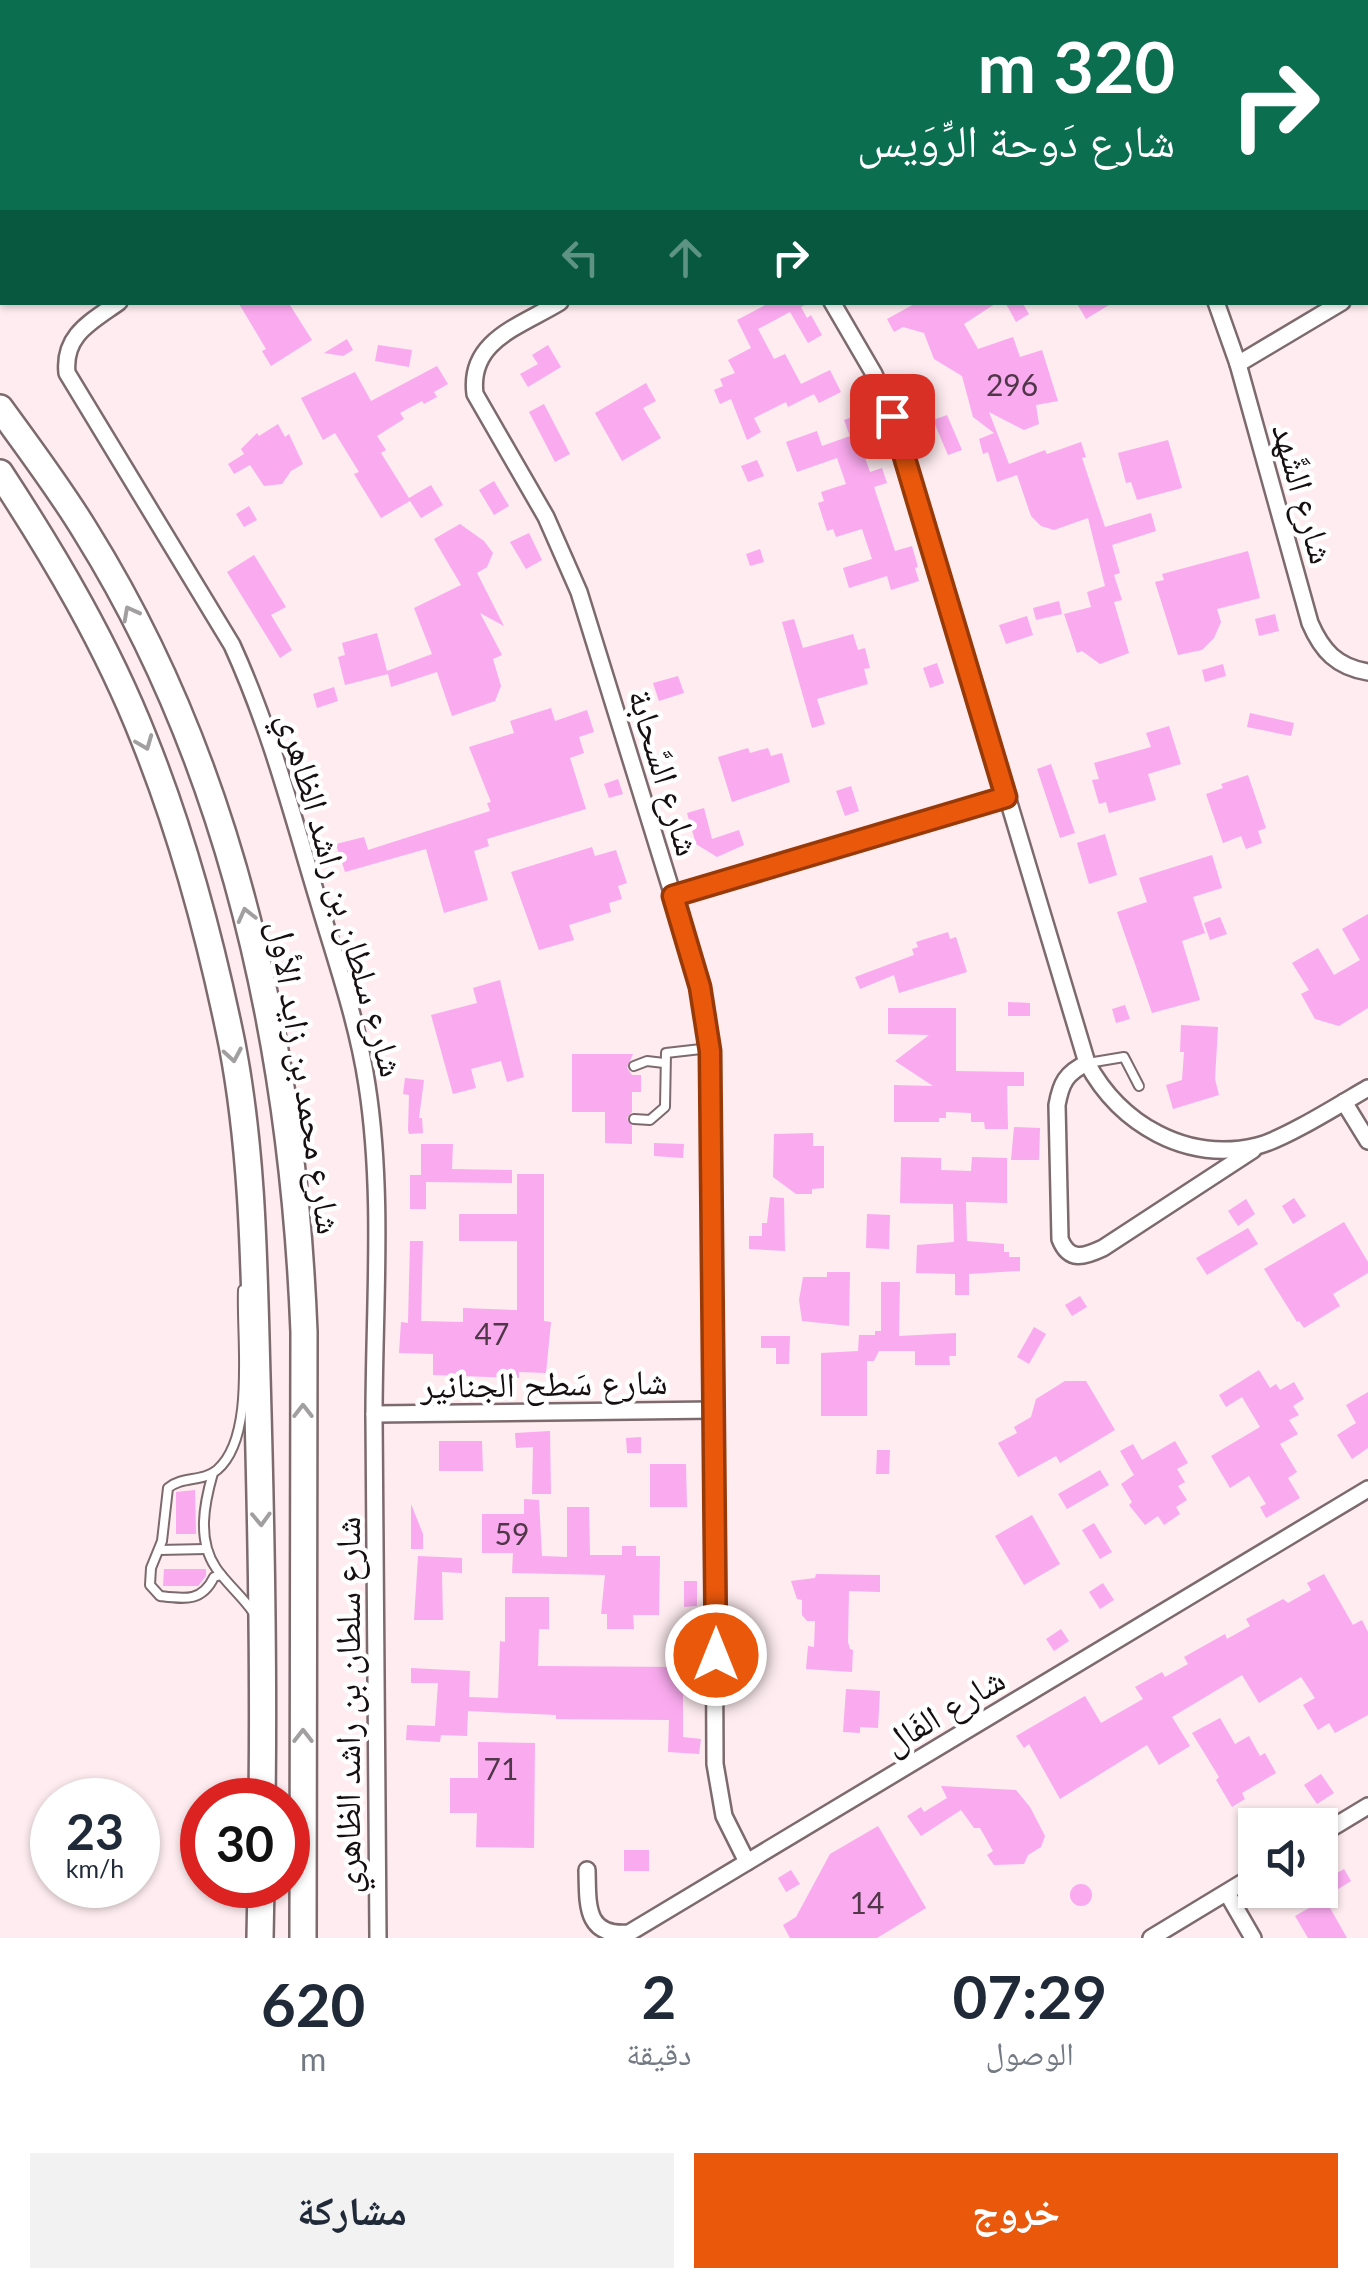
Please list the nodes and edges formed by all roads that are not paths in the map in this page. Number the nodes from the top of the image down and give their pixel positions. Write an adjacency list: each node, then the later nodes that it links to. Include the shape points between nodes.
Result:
1 (115, 305): 24 (street, شارع سلطان بن راشد الظاهري, via 78,331 67,374 225,632 252,689 360,1045 372,1128)
2 (555, 305): 11 (street, شارع السَّحابة, via 479,356 474,394 546,517 574,580)
3 (834, 305): 10 (street, via 892,416)
4 (1217, 305): 6 (street, شارع الشَّهد)
5 (1337, 305): 6 (street)
6 (1238, 364): 9 (street, شارع الشَّهد, via 1310,623 1320,646 1340,664)
7 (0, 408): 40 (main road, شارع محمد بن زايد الأول, one-way to 7, via 300,1238 260,968 211,800 146,644 87,532)
8 (0, 472): 22 (main road, شارع محمد بن زايد الأول, one-way to 22, via 102,648 171,812 232,1045)
9 (1368, 672)
10 (1006, 797): 11 (street); 14 (street)
11 (673, 896): 12 (street, شارع السَّحابة)
12 (710, 1048): 13 (lane, via 666,1053); 23 (street, شارع السَّحابة)
13 (664, 1062): 15 (lane); 19 (lane, via 666,1107 650,1120)
14 (1087, 1064): 16 (lane, via 1124,1057); 21 (street, via 1116,1107 1160,1136 1212,1148); 21 (street, via 1067,1075 1058,1105 1060,1238 1072,1256 1104,1248)
15 (634, 1066)
16 (1139, 1086)
17 (1368, 1088): 18 (street)
18 (1344, 1102): 20 (street); 21 (street)
19 (634, 1118)
20 (1368, 1141)
21 (1261, 1145)
22 (253, 1232): 25 (lane, via 243,1282 240,1428 233,1450); 30 (main road, شارع محمد بن زايد الأول, one-way to 30)
23 (715, 1410): 24 (street, شارع سَطح الجنانير); 34 (street, شارع السَّحابة, via 715,1764 724,1816)
24 (374, 1414): 41 (street, شارع سلطان بن راشد الظاهري)
25 (213, 1473): 27 (lane); 28 (lane, via 168,1488)
26 (1368, 1489): 34 (street, شارع الفَال)
27 (206, 1549): 28 (lane); 29 (lane)
28 (159, 1550): 29 (lane, via 150,1585 160,1596 198,1596)
29 (222, 1575): 30 (lane)
30 (264, 1632): 31 (main road, شارع محمد بن زايد الأول)
31 (262, 1778)
32 (1368, 1806): 33 (street)
33 (1338, 1824)
34 (747, 1862): 35 (street, شارع الفَال, via 629,1933 614,1934 591,1918)
35 (587, 1870)
36 (1238, 1886): 37 (street)
37 (1226, 1893): 42 (street); 43 (street)
38 (261, 1908): 39 (main road)
39 (260, 1938)
40 (303, 1938)
41 (378, 1938)
42 (1151, 1938)
43 (1253, 1938)

